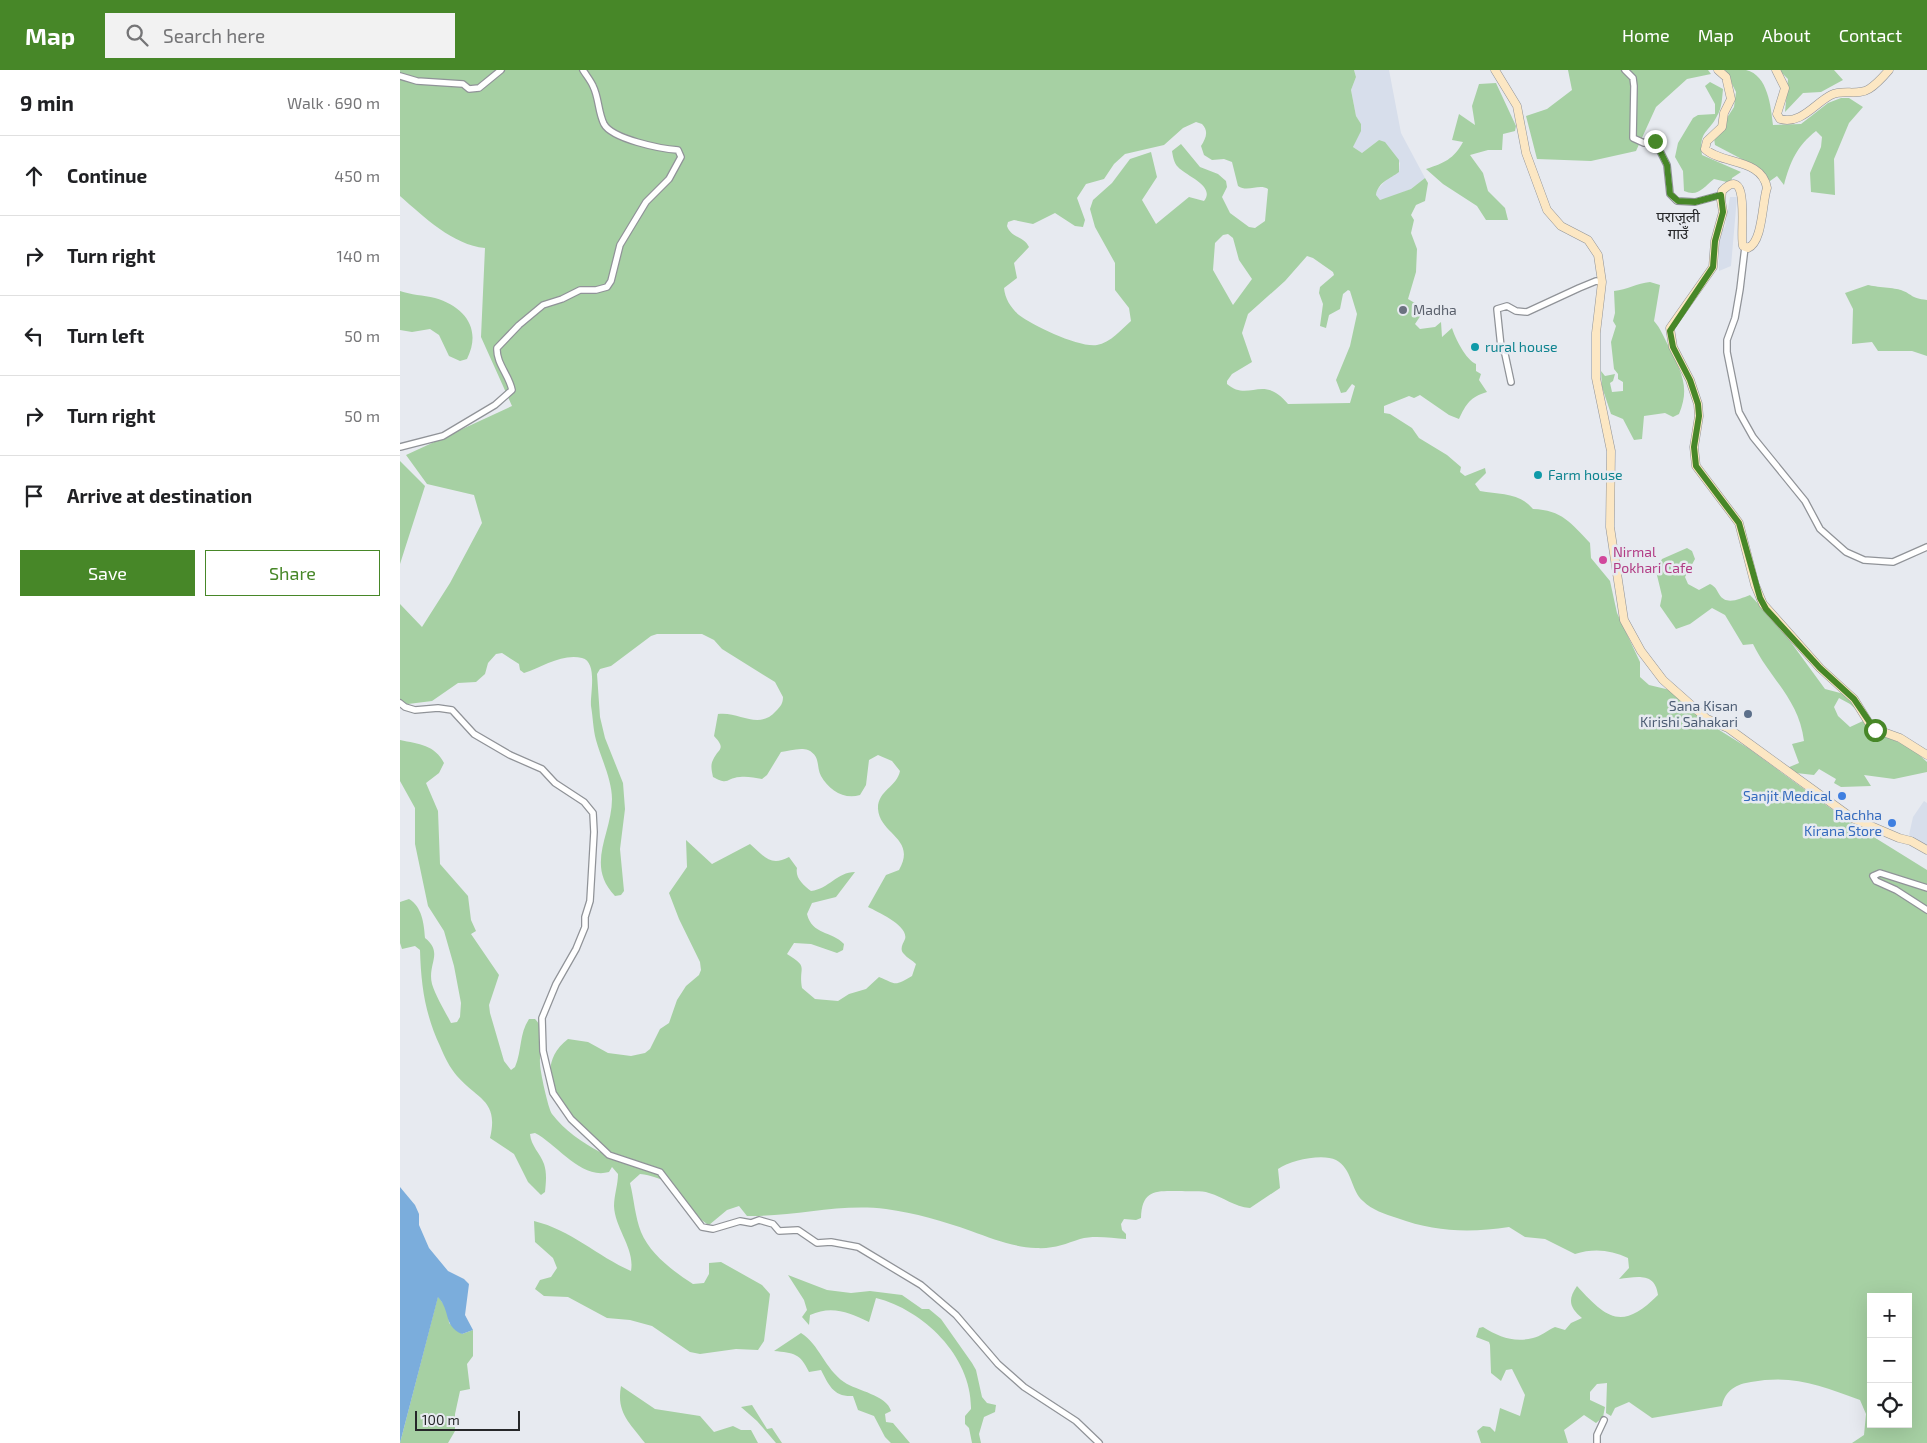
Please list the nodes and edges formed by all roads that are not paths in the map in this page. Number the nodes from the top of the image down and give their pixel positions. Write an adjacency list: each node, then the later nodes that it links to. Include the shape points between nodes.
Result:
1 (501, 70): 8 (street, via 479,88 469,90 463,84 417,81)
2 (583, 70): 13 (street, via 593,86 607,128 622,137 678,150 681,157 678,164 662,187 646,202 620,245 607,287 580,290 543,305 519,324 497,348 497,356 512,390 504,399 443,436)
3 (1495, 70): 11 (street, via 1517,106 1526,153 1547,210 1561,226 1588,240 1595,249)
4 (1625, 70): 9 (street, via 1634,86 1633,138 1644,143 1652,139 1655,141 1667,165 1670,194 1678,201 1686,202)
5 (1718, 70): 10 (street, via 1726,77 1731,99 1722,127 1707,141 1705,149 1745,164 1766,183 1757,238 1753,246)
6 (1776, 70): 7 (street, via 1784,88 1777,114 1786,120 1801,116 1837,92 1868,90)
7 (1889, 70)
8 (400, 76)
9 (1721, 195): 10 (street, via 1729,186 1741,190 1741,238); 16 (street, via 1723,212 1715,241 1713,267 1674,321 1670,333 1698,404 1694,447 1696,466 1739,523 1755,585 1766,609 1820,668 1854,699 1872,728 1900,738)
10 (1745, 247): 14 (street, via 1735,318 1726,352 1739,412 1753,437 1805,501 1820,529 1846,552 1864,560 1894,562)
11 (1602, 282): 12 (street, via 1579,288 1527,312 1507,306 1497,309 1501,347); 17 (street, via 1596,333 1596,378 1611,451 1613,555 1627,627 1663,680 1707,719 1728,728 1852,818)
12 (1512, 382)
13 (400, 448)
14 (1927, 546)
15 (400, 703): 21 (street, via 415,710 452,710 474,734 542,769 593,813 590,901 585,927 542,1018 543,1051 553,1093 571,1119 609,1155 650,1166 660,1172 702,1227 713,1229 740,1221 751,1223 759,1220 773,1224 779,1231 798,1230 817,1242 858,1247 892,1266 944,1304 998,1364 1024,1387 1076,1421)
16 (1927, 755)
17 (1927, 850)
18 (1927, 888): 19 (street, via 1878,872 1873,876 1876,881)
19 (1927, 910)
20 (1604, 1420): 22 (street)
21 (1099, 1443)
22 (1597, 1443)

